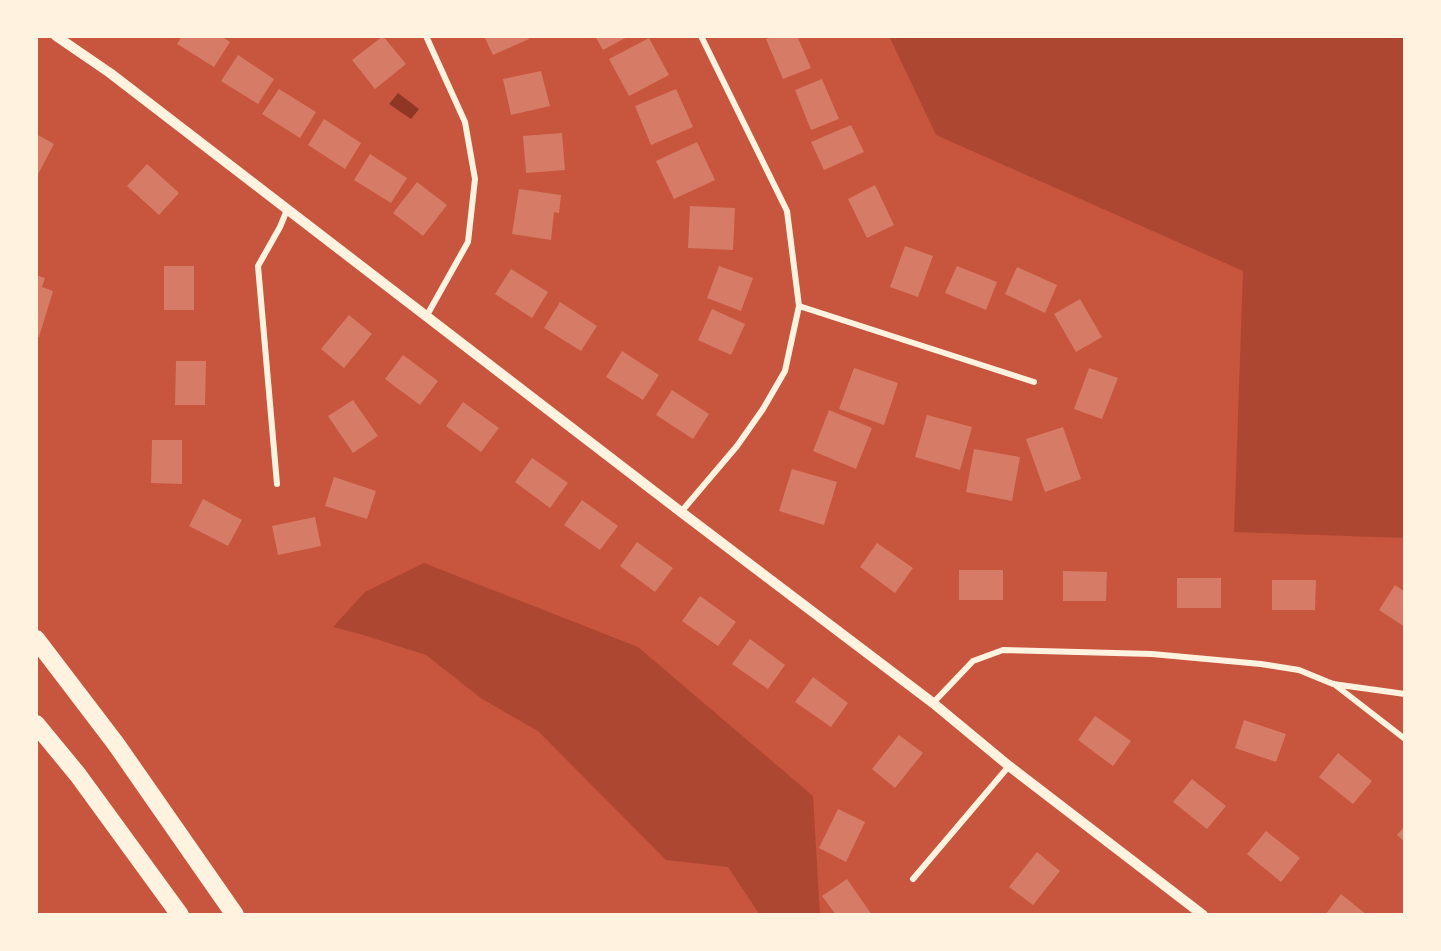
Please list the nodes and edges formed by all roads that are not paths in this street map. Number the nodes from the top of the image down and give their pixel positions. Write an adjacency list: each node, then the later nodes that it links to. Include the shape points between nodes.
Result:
1 (56, 36): 4 (street)
2 (426, 36): 6 (street, via 465,122 476,179 468,242)
3 (701, 36): 5 (street, via 787,211)
4 (287, 210): 6 (street); 8 (street, via 258,266)
5 (800, 306): 7 (street); 9 (street, via 785,371 737,446)
6 (426, 317): 9 (street)
7 (1034, 382)
8 (278, 484)
9 (681, 512): 13 (street)
10 (36, 639): 19 (highway, via 116,744)
11 (1333, 684): 12 (street); 13 (street, via 1299,670 1261,664 1152,654 1003,650 973,662); 15 (street)
12 (1405, 694)
13 (933, 703): 16 (street)
14 (36, 724): 18 (highway)
15 (1405, 739)
16 (1010, 766): 17 (street); 20 (street)
17 (913, 879)
18 (180, 915)
19 (235, 915)
20 (1203, 915)

